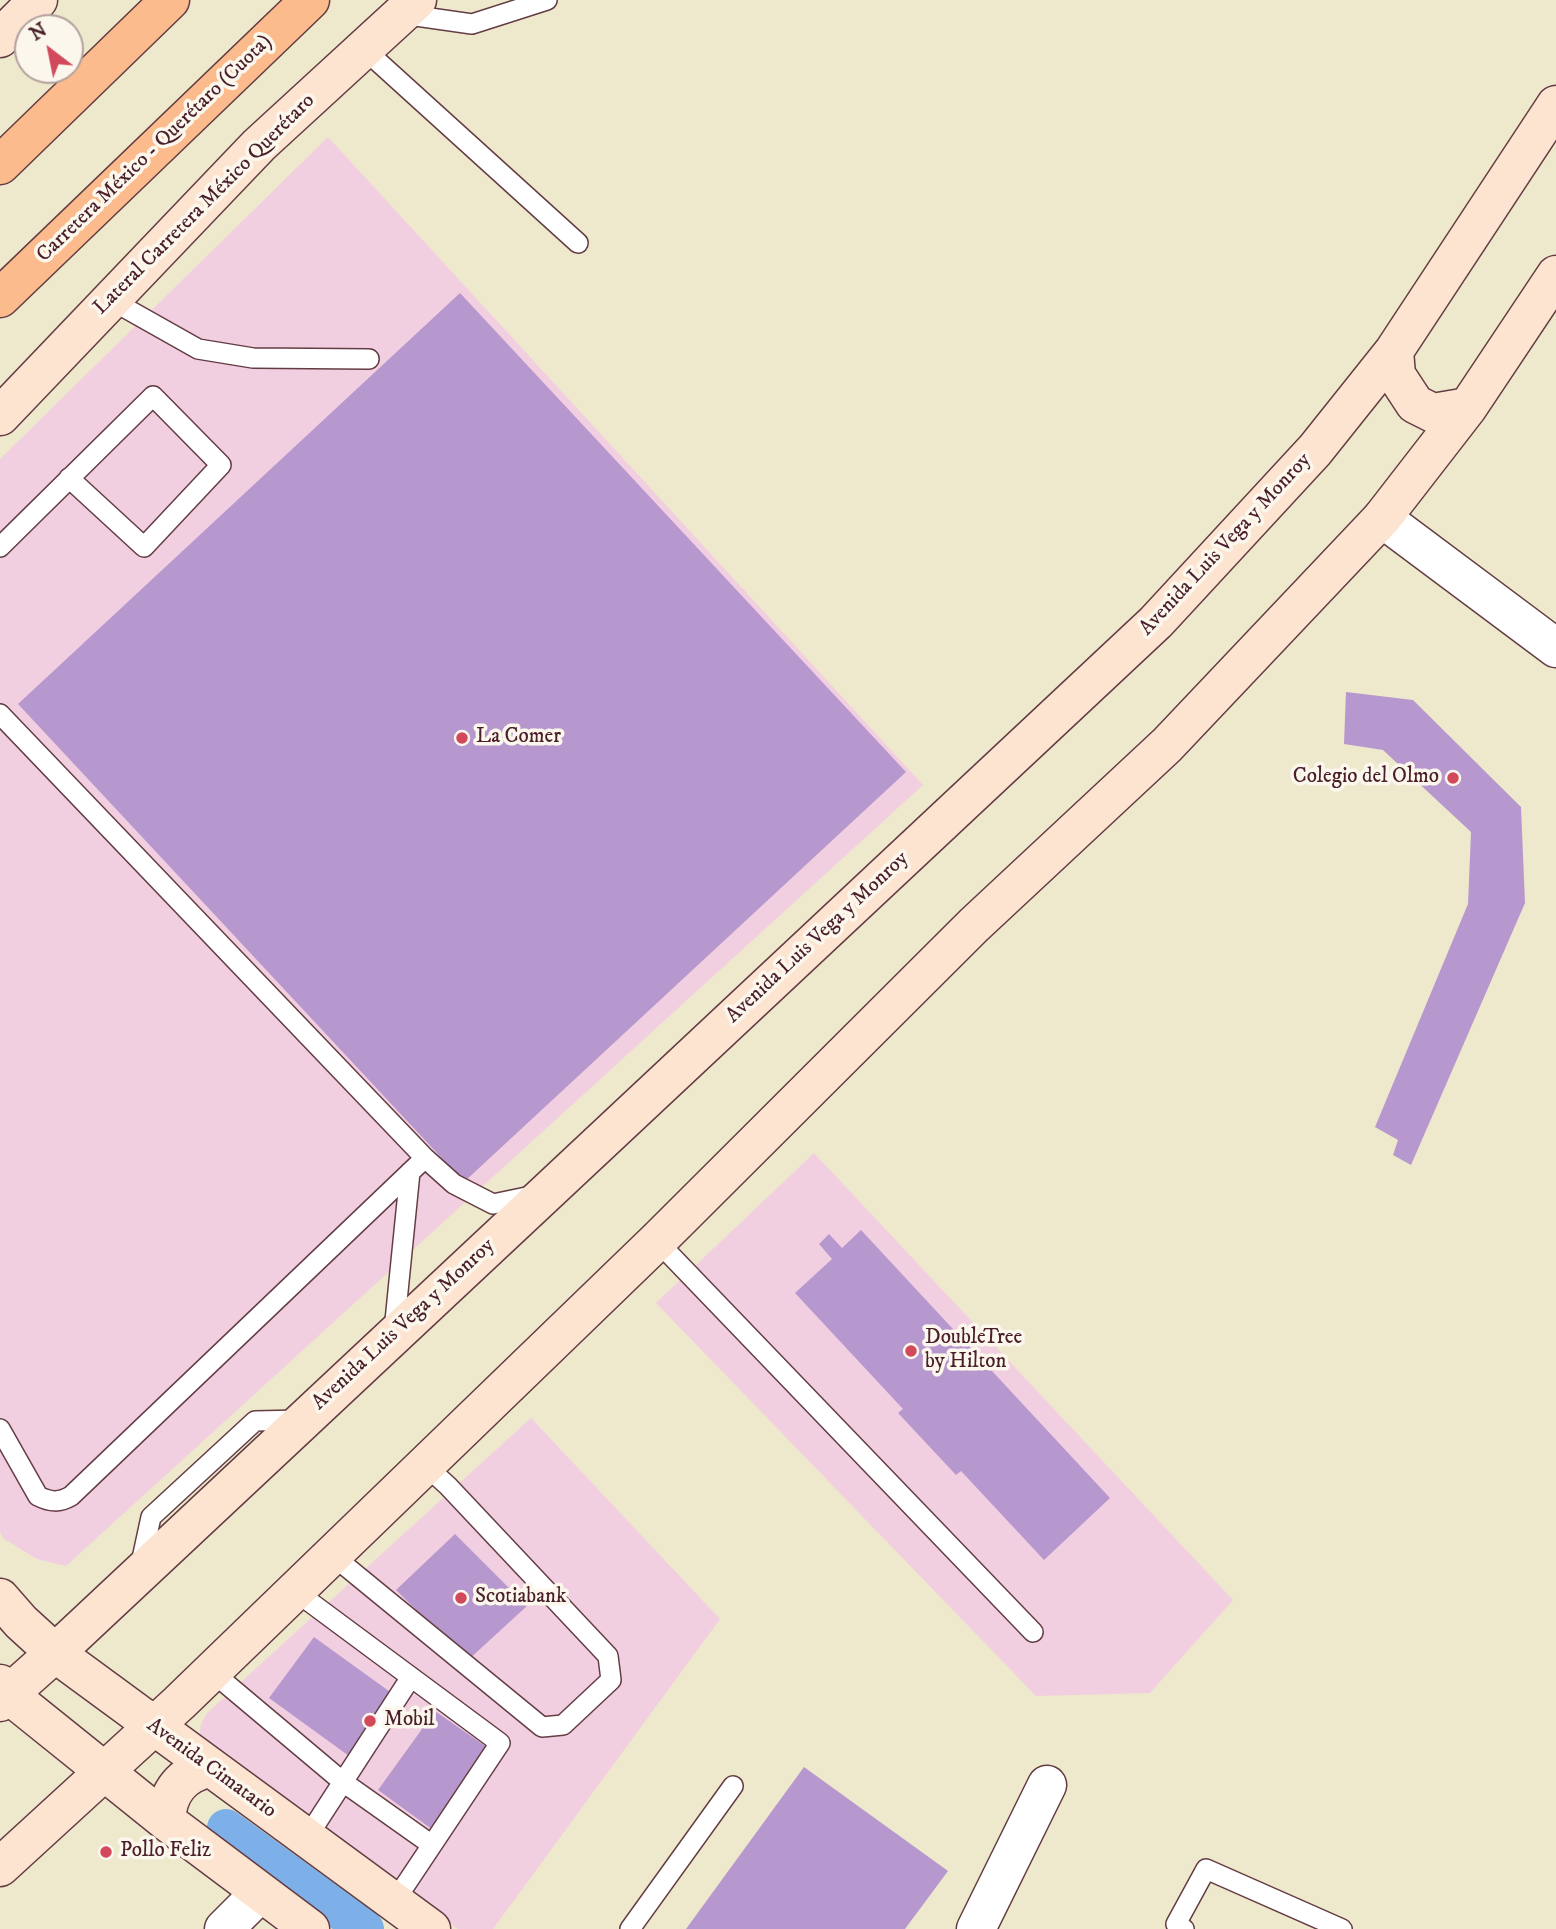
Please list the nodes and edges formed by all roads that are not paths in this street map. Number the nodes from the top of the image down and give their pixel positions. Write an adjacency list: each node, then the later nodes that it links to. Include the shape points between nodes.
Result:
1 (38, 0): 6 (main road)
2 (170, 0): 9 (highway)
3 (310, 0): 12 (highway, Carretera México - Querétaro (Cuota))
4 (547, 0): 5 (lane, via 472,23)
5 (410, 7): 7 (main road, Lateral Carretera México Querétaro)
6 (0, 37)
7 (363, 49): 10 (lane); 13 (main road, Lateral Carretera México Querétaro, via 259,145)
8 (1556, 105): 14 (main road, Avenida Luis Vega y Monroy)
9 (0, 165)
10 (578, 243)
11 (1556, 275): 16 (main road)
12 (0, 298)
13 (111, 300): 15 (lane, via 198,349 253,358); 17 (main road, Lateral Carretera México Querétaro)
14 (1394, 351): 16 (main road, via 1396,375 1415,404 1433,414); 25 (main road, Avenida Luis Vega y Monroy, via 1315,450 1156,621)
15 (369, 359)
16 (1468, 407): 19 (main road)
17 (0, 416)
18 (69, 478): 18 (lane, via 153,396 221,465 144,547); 20 (lane)
19 (1382, 517): 21 (street); 26 (main road, via 1167,745 974,925)
20 (0, 547)
21 (1556, 648)
22 (0, 714): 23 (lane)
23 (425, 1158): 24 (lane); 25 (lane, via 454,1184 493,1204)
24 (410, 1172): 27 (lane); 28 (lane, via 71,1496 53,1502 38,1496)
25 (546, 1192): 27 (main road, Avenida Luis Vega y Monroy)
26 (657, 1241): 29 (main road); 33 (lane)
27 (394, 1334): 34 (main road, Avenida Luis Vega y Monroy)
28 (0, 1429)
29 (425, 1465): 30 (main road); 30 (lane, via 608,1656 611,1680 563,1725 542,1727)
30 (332, 1555): 31 (main road)
31 (295, 1591): 35 (main road); 36 (lane)
32 (0, 1598): 34 (main road, Avenida Cimatario)
33 (1033, 1632)
34 (55, 1653): 37 (main road, Avenida Luis Vega y Monroy); 38 (main road, Avenida Cimatario)
35 (211, 1671): 38 (main road); 41 (lane)
36 (411, 1677): 41 (lane); 46 (lane, via 500,1743)
37 (2, 1692): 40 (main road)
38 (153, 1727): 39 (main road, Avenida Cimatario); 40 (main road)
39 (210, 1768): 44 (main road, via 177,1786 170,1796); 45 (main road, Avenida Cimatario)
40 (103, 1771): 44 (main road); 47 (main road)
41 (343, 1782): 45 (lane); 46 (lane)
42 (1047, 1785): 54 (street)
43 (733, 1786): 53 (lane)
44 (166, 1821): 48 (main road)
45 (306, 1839): 49 (main road, Avenida Cimatario)
46 (432, 1845): 49 (lane)
47 (0, 1867)
48 (260, 1893): 50 (street); 51 (main road)
49 (394, 1902): 52 (main road, Avenida Cimatario)
50 (224, 1929)
51 (310, 1929)
52 (431, 1929)
53 (630, 1929)
54 (976, 1929)
55 (1184, 1929): 56 (lane, via 1176,1924 1206,1870)
56 (1342, 1929)

